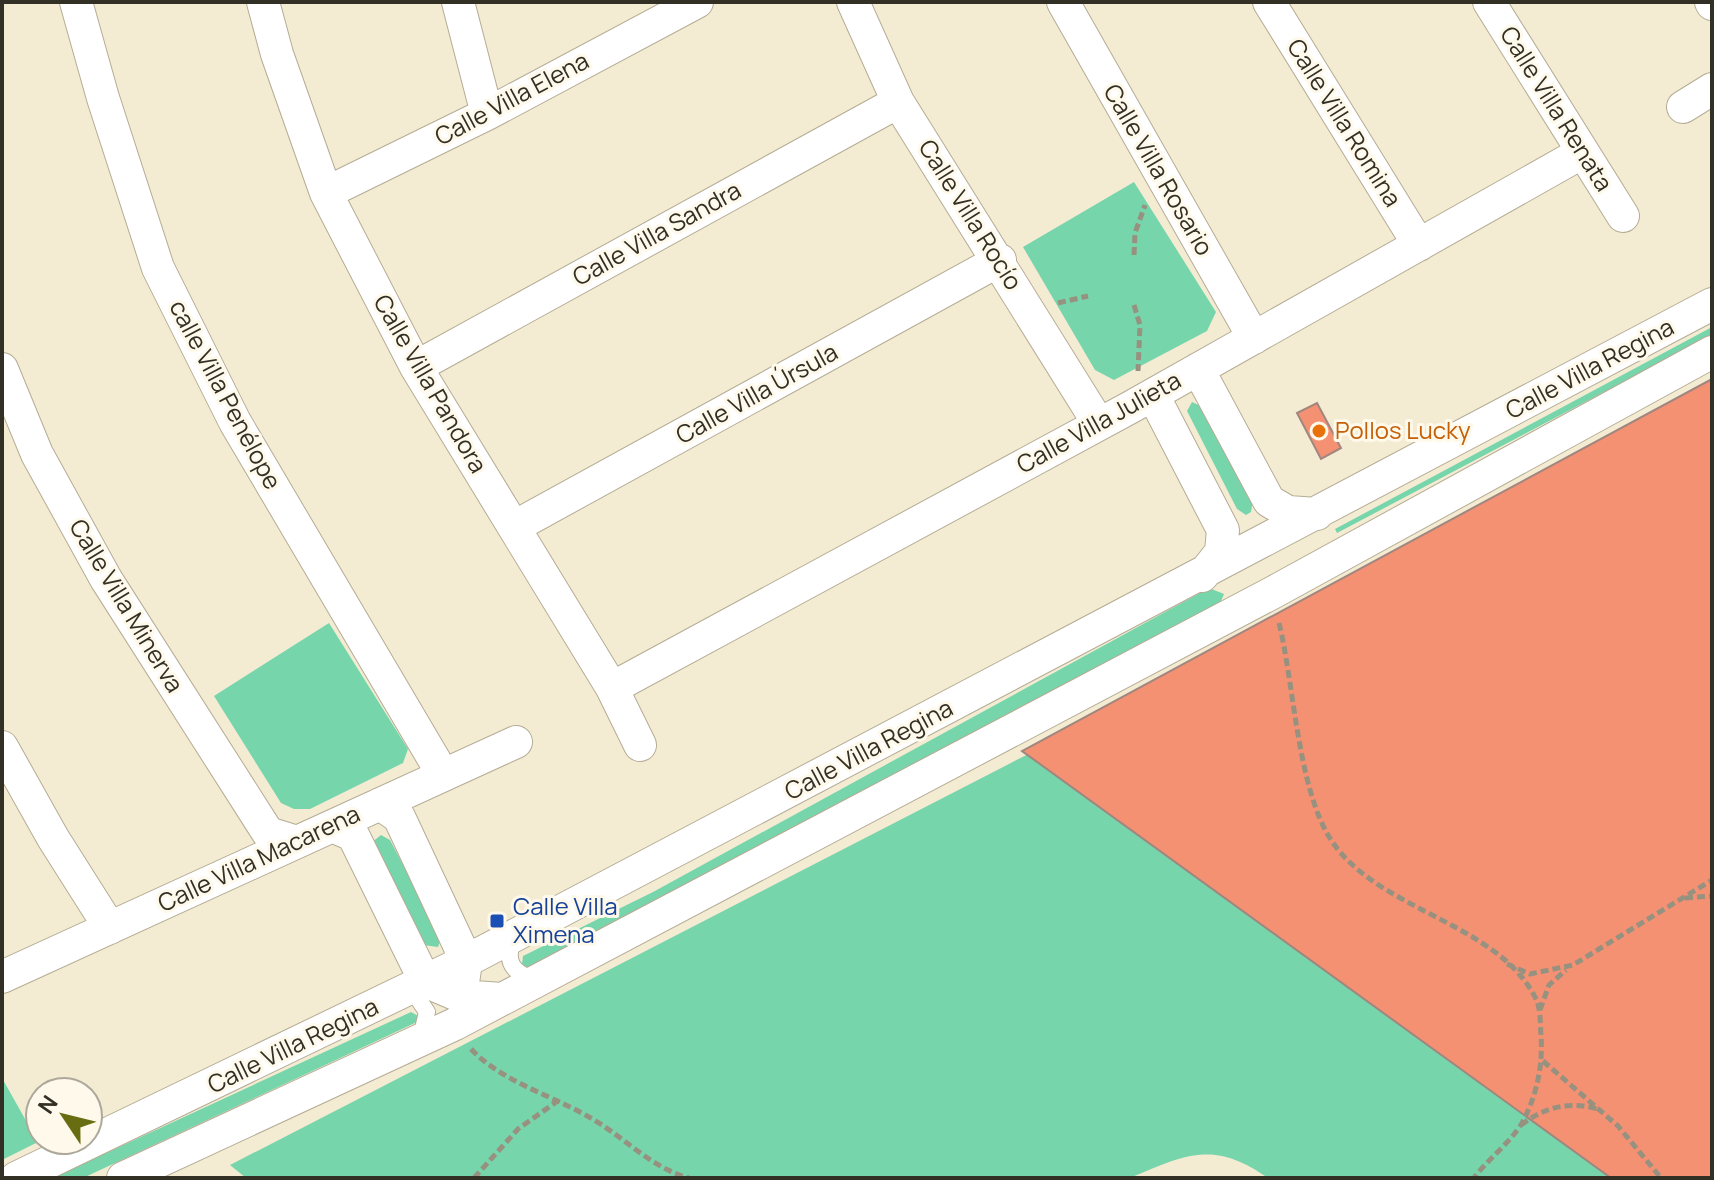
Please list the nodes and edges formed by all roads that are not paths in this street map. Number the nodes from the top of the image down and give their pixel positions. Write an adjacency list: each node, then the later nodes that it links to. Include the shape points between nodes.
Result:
1 (76, 2): 38 (street, calle Villa Penélope, via 158,268 235,422)
2 (263, 2): 15 (street, Calle Villa Pandora)
3 (458, 2): 13 (street)
4 (697, 2): 9 (street, Calle Villa Elena)
5 (853, 2): 11 (street, Calle Villa Rocío)
6 (1063, 2): 20 (street, Calle Villa Rosario)
7 (1269, 2): 17 (street, Calle Villa Romina)
8 (1489, 2): 14 (street, Calle Villa Renata)
9 (652, 13): 13 (street, Calle Villa Elena)
10 (1712, 89): 12 (street)
11 (898, 102): 18 (street, Calle Villa Rocío); 22 (street, Calle Villa Sandra)
12 (1683, 107)
13 (487, 114): 15 (street, Calle Villa Elena)
14 (1583, 152): 16 (street, Calle Villa Renata); 17 (street, Calle Villa Julieta)
15 (326, 193): 22 (street, Calle Villa Pandora)
16 (1623, 216)
17 (1419, 245): 20 (street, Calle Villa Julieta)
18 (1000, 260): 26 (street, Calle Villa Rocío); 29 (street, Calle Villa Úrsula)
19 (1712, 304): 28 (street, Calle Villa Regina)
20 (1254, 338): 24 (street, Calle Villa Julieta)
21 (1712, 352): 30 (street, Calle Villa Regina)
22 (416, 367): 29 (street, Calle Villa Pandora)
23 (2, 369): 39 (street, Calle Villa Minerva, via 37,454 106,579)
24 (1198, 369): 25 (street, Calle Villa Julieta); 27 (street)
25 (1142, 401): 26 (street, Calle Villa Julieta); 31 (street)
26 (1099, 424): 34 (street, Calle Villa Julieta)
27 (1269, 501): 28 (street, via 1288,512); 31 (street)
28 (1324, 510): 30 (street, via 1322,535); 31 (street, Calle Villa Regina)
29 (514, 527): 34 (street, Calle Villa Pandora)
30 (1346, 552): 31 (street, Calle Villa Regina)
31 (1257, 555): 32 (street, via 1221,552); 33 (street, Calle Villa Regina)
32 (1202, 576): 33 (street, via 1222,579 1231,594); 41 (street, Calle Villa Regina)
33 (1214, 623): 45 (street, Calle Villa Regina)
34 (612, 688): 36 (street, Calle Villa Pandora)
35 (516, 742): 38 (street, Calle Villa Macarena)
36 (640, 745)
37 (2, 747): 40 (street)
38 (392, 808): 39 (street, Calle Villa Macarena); 42 (street); 43 (street)
39 (276, 844): 40 (street, Calle Villa Macarena)
40 (110, 928): 44 (street, Calle Villa Macarena)
41 (518, 935): 42 (street, Calle Villa Regina); 45 (lane, via 510,949 511,966)
42 (464, 946): 43 (street, via 449,939 440,954 422,955); 46 (street)
43 (412, 976): 46 (street); 46 (lane, via 427,1012 423,1029); 47 (street, Calle Villa Regina)
44 (2, 977)
45 (539, 979): 46 (street, Calle Villa Regina)
46 (440, 1024): 48 (street, Calle Villa Regina)
47 (16, 1178)
48 (123, 1178)

